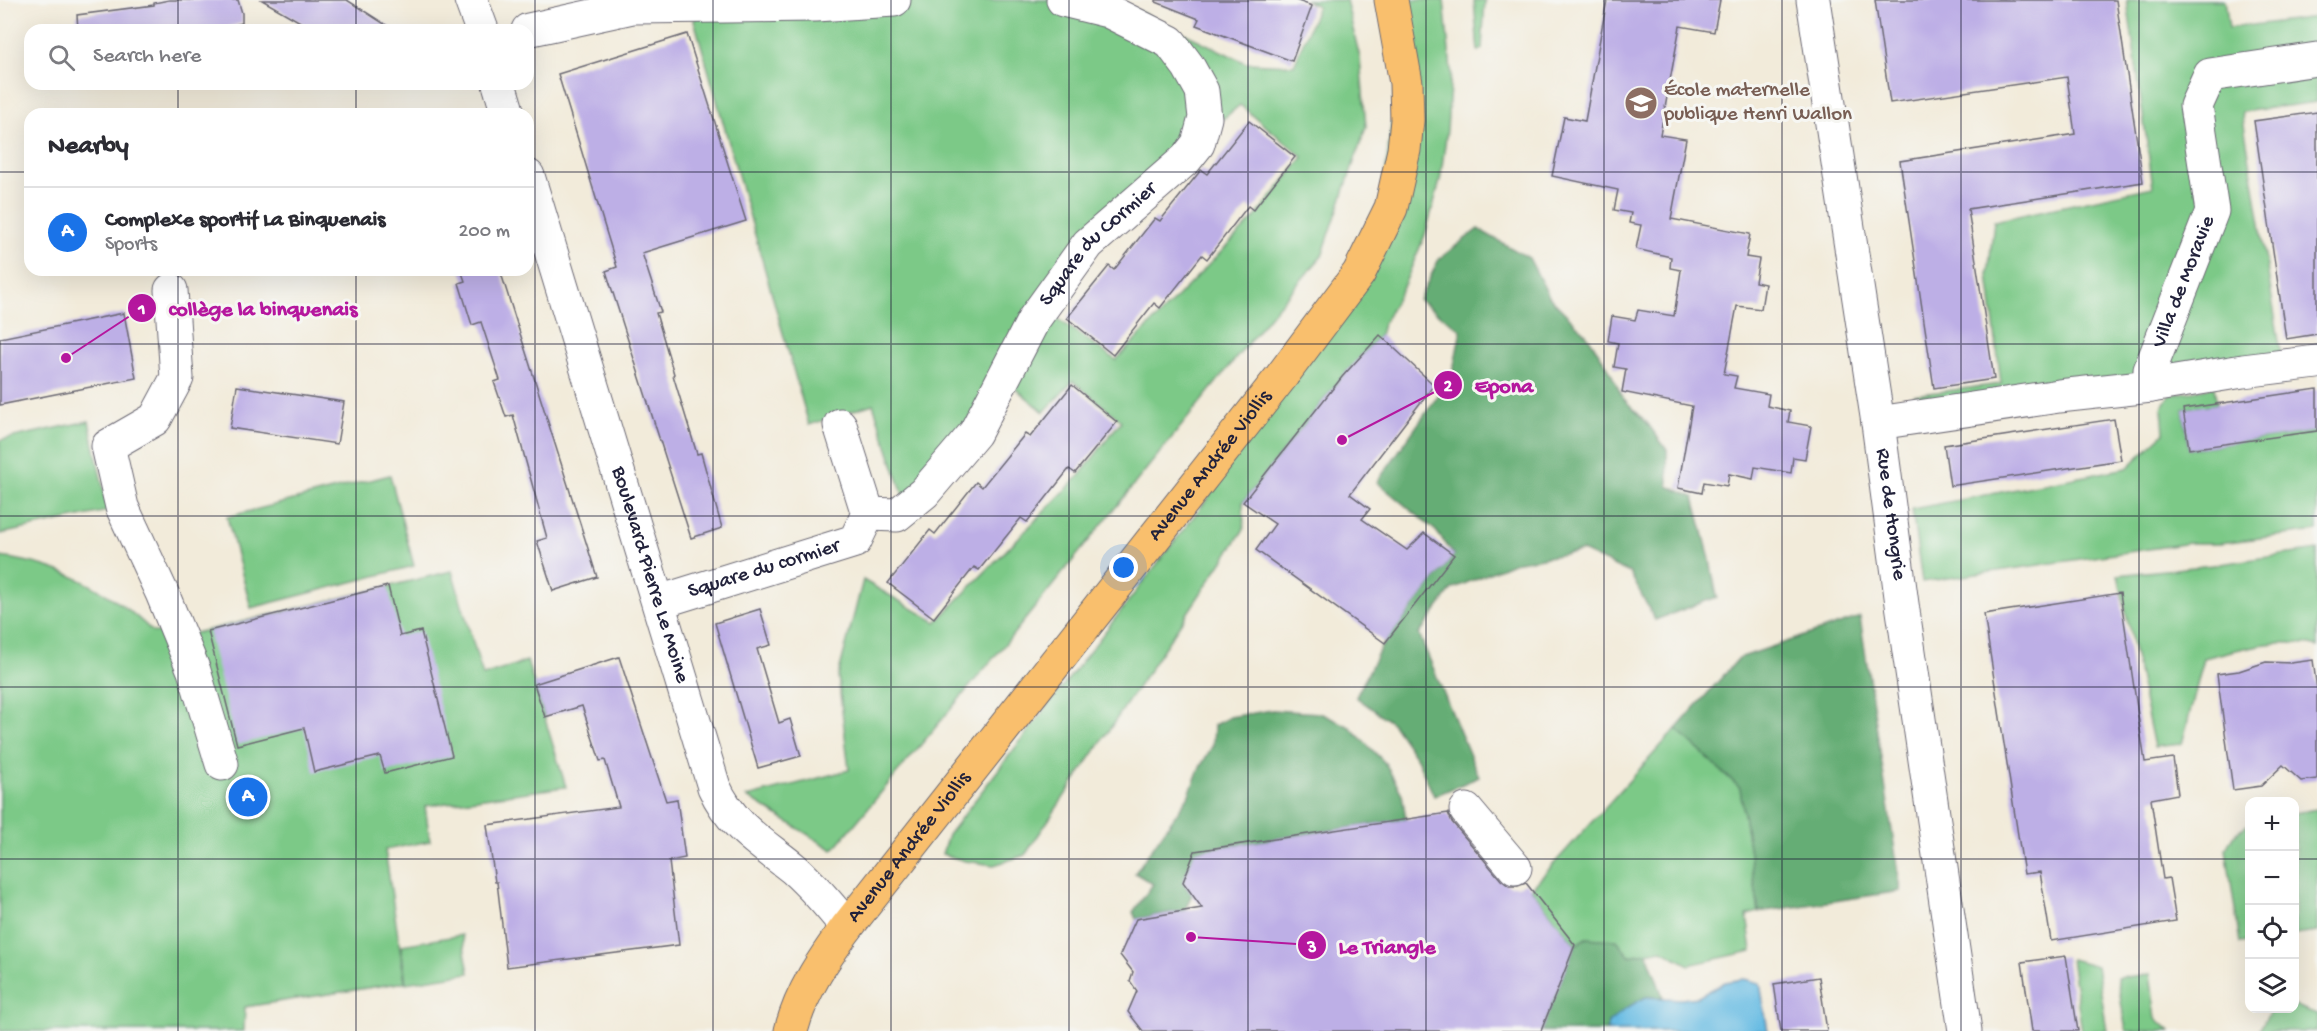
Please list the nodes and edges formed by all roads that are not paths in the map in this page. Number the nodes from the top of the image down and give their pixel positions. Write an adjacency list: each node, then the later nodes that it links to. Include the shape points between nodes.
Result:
1 (471, 0): 6 (street)
2 (894, 0): 7 (street, via 633,7)
3 (1063, 0): 17 (street, Square du Cormier, via 1108,11 1170,42 1202,91 1205,118 1198,144 1186,159 1088,244 1034,318 975,433 924,493 897,515)
4 (1391, 0): 22 (main road, Avenue Andrée Viollis, via 1406,83 1404,150 1391,208 1359,273 1274,387)
5 (1813, 0): 15 (street, Rue de Hongrie)
6 (480, 24)
7 (534, 29)
8 (2317, 59): 14 (street, Villa de Moravie, via 2210,75 2196,106 2212,211 2150,370)
9 (501, 90): 10 (street)
10 (506, 108)
11 (534, 196): 18 (street, Boulevard Pierre Le Moine)
12 (171, 290): 19 (street, via 177,378 155,419 108,446 122,507 194,671)
13 (2317, 362): 14 (street, Villa de Moravie)
14 (2151, 386): 15 (street, Villa de Moravie)
15 (1878, 423): 24 (street, Rue de Hongrie)
16 (840, 425): 17 (street)
17 (868, 514): 18 (street, Square du cormier, via 855,541)
18 (659, 602): 22 (street, Boulevard Pierre Le Moine, via 721,802 743,829 812,886)
19 (222, 764)
20 (1466, 810): 21 (street)
21 (1515, 868)
22 (847, 927): 23 (main road, Avenue Andrée Viollis, via 807,987)
23 (791, 1031)
24 (1965, 1031)

